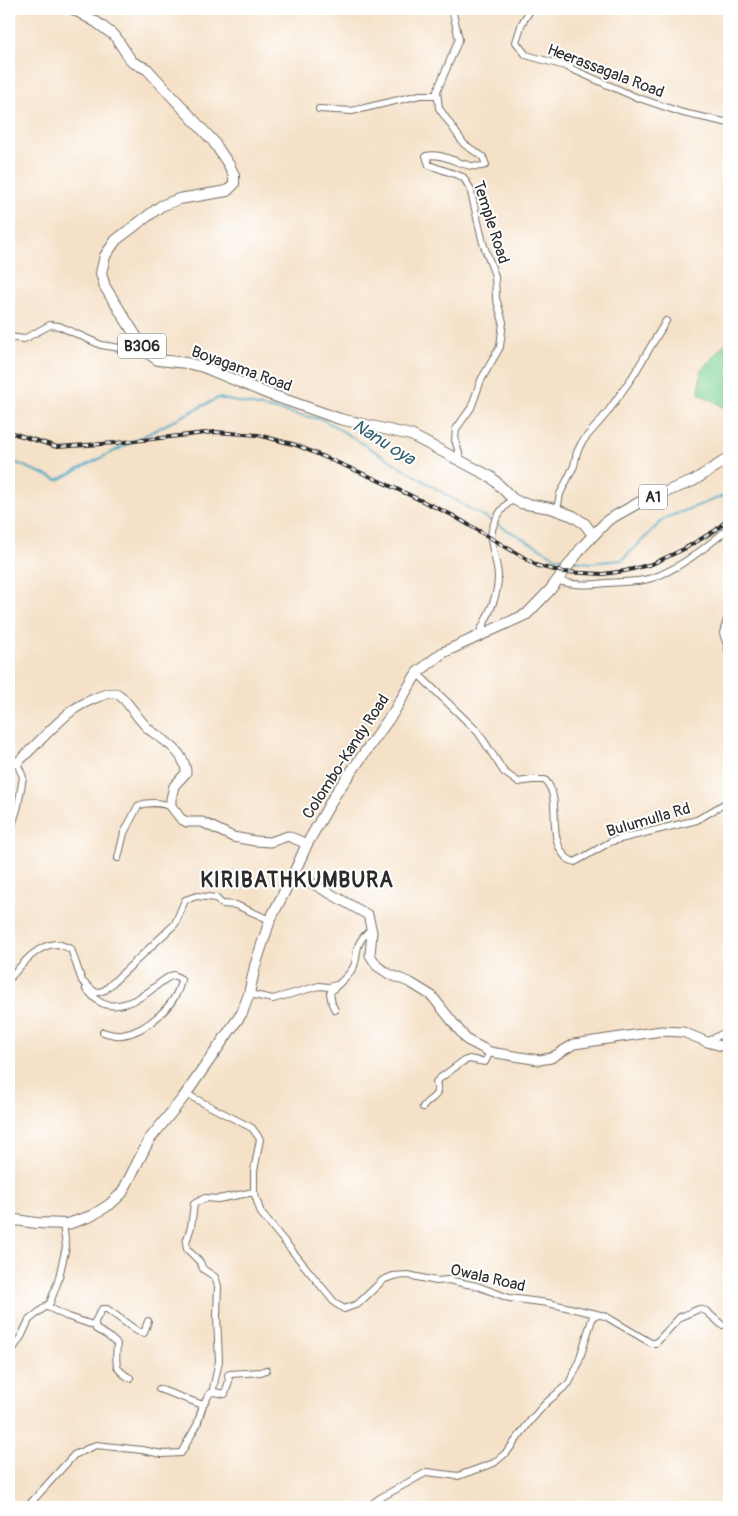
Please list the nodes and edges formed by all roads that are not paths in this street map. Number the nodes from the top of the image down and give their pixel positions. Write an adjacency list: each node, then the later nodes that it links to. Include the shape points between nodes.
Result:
1 (73, 9): 9 (main road, B306, via 115,36 132,62 147,69 212,142 234,175 234,184 227,191 179,199 161,206 116,240 105,256 102,274 106,287)
2 (452, 9): 4 (street, via 459,39)
3 (531, 9): 6 (street, Heerassagala Road, via 516,42 526,55 565,66 633,96 683,113)
4 (437, 95): 5 (street, via 420,95 352,111); 11 (street, Temple Road, via 439,108 448,122 464,144 483,157 486,165 477,168 434,154 426,156 428,165 462,177 470,188 483,243 495,276 496,298 503,322 500,347 471,408 456,429 455,440)
5 (320, 109)
6 (729, 123)
7 (666, 321): 13 (street, via 633,376 582,442 560,494)
8 (9, 337): 9 (street, via 24,339 50,325 60,326 101,345)
9 (146, 352): 11 (main road, Boyagama Road / B306, via 158,360 203,366 266,393 340,418 411,435)
10 (729, 458): 15 (main road, Colombo-Kandy Road / A1, via 693,481 640,502 608,520)
11 (461, 460): 12 (main road, Boyagama Road / B306, via 491,477)
12 (513, 499): 13 (main road, Boyagama Road / B306); 18 (street, via 504,506 493,526 491,539 498,578 493,606)
13 (557, 510): 15 (main road, Boyagama Road / B306, via 581,521)
14 (729, 528): 16 (street, via 688,560 646,580 583,585)
15 (593, 535): 16 (main road, Colombo-Kandy Road / A1)
16 (556, 580): 18 (main road, Colombo-Kandy Road / A1, via 527,614)
17 (729, 613): 19 (street, via 722,633)
18 (478, 636): 20 (main road, Colombo-Kandy Road / A1, via 442,653)
19 (729, 652)
20 (417, 673): 22 (street, Bulumulla Rd, via 478,732 504,772 518,782 545,780 552,787 559,844 565,857 575,862 612,841 697,820); 24 (main road, Colombo-Kandy Road / A1, via 336,793)
21 (13, 762): 23 (main road, via 70,712 113,692 120,695 145,727 174,748 186,764 186,773 174,786); 25 (street, via 23,777)
22 (729, 801)
23 (171, 806): 24 (main road, via 187,822 202,822 233,837 270,842 288,836); 26 (street, via 146,802 138,806 124,833)
24 (307, 844): 27 (main road, Colombo-Kandy Road / A1)
25 (9, 855)
26 (118, 858)
27 (294, 873): 28 (main road, Colombo-Kandy Road / A1); 29 (main road, via 368,915)
28 (270, 920): 31 (street, via 236,905 222,904 216,898 197,896 185,900 175,924 105,990 96,992); 33 (main road, Colombo-Kandy Road / A1)
29 (372, 933): 32 (street, via 363,936 357,948 355,965 347,978); 39 (main road, via 370,954 377,966 432,996 467,1040)
30 (9, 979): 31 (street, via 43,947 57,944 71,949)
31 (82, 981): 36 (street, via 98,1002 112,1006 142,997 169,976 181,979 171,1001 146,1026 122,1035)
32 (333, 986): 33 (street, via 319,986 273,999); 34 (street, via 330,993)
33 (249, 994): 40 (main road, Colombo-Kandy Road / A1, via 242,1012)
34 (335, 1010)
35 (729, 1030): 37 (street)
36 (103, 1032)
37 (707, 1042): 38 (main road); 39 (main road, via 683,1032 661,1031 574,1044 551,1058 539,1060)
38 (729, 1048)
39 (490, 1052): 41 (street, via 485,1062 469,1059 439,1079 436,1095)
40 (186, 1094): 42 (street, Owala Road, via 252,1128 260,1139); 44 (main road, Colombo-Kandy Road / A1, via 149,1140 122,1194 91,1216)
41 (422, 1107)
42 (254, 1192): 46 (street, Owala Road, via 261,1213 273,1229 335,1304 344,1309 358,1304 382,1280 408,1275 478,1286 509,1298); 54 (street, via 226,1198 205,1198 194,1204 186,1242 187,1249 203,1269 215,1277 218,1286 219,1361)
43 (9, 1219): 44 (main road, Colombo-Kandy Road / A1)
44 (63, 1224): 45 (street, via 66,1247 58,1281)
45 (46, 1306): 48 (street); 50 (street, via 29,1320)
46 (594, 1313): 49 (street, Owala Road, via 651,1343 656,1343 680,1317 699,1309); 57 (street, via 569,1383 530,1420 507,1452 494,1463 458,1476 427,1472)
47 (148, 1321): 48 (street, via 144,1333 137,1331 107,1309 102,1310)
48 (95, 1324): 52 (street, via 117,1344 117,1369)
49 (722, 1325)
50 (9, 1354)
51 (268, 1371): 54 (street, via 230,1374 225,1394)
52 (130, 1378)
53 (159, 1389): 55 (street)
54 (214, 1392): 55 (street)
55 (203, 1405): 56 (street, via 197,1425 181,1453 162,1454 96,1445 74,1455)
56 (27, 1507)
57 (368, 1507)

